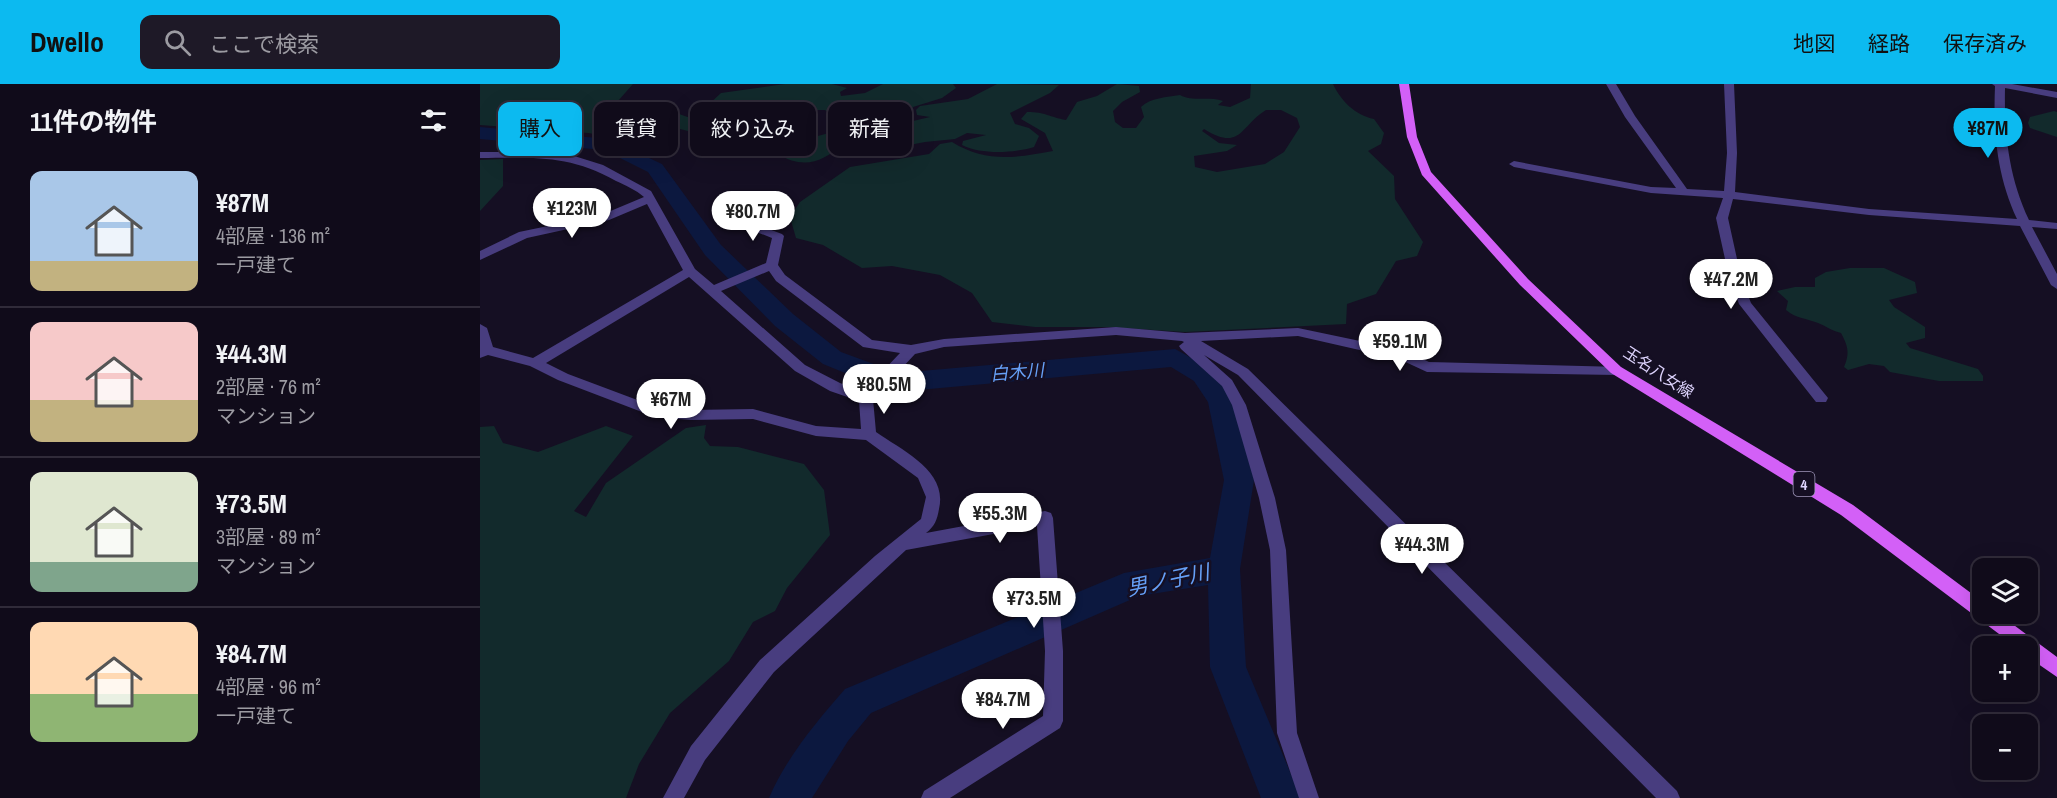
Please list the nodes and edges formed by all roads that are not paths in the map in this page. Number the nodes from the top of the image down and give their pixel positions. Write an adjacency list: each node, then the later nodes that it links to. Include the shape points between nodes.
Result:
1 (1404, 84): 24 (main road, 玉名八女線 / 4, via 1412,137 1426,173 1524,282)
2 (1611, 84): 8 (street, via 1629,117)
3 (1729, 84): 9 (street)
4 (1999, 84): 5 (street); 12 (street, via 2002,159)
5 (2057, 95)
6 (480, 155): 10 (street, via 571,158 621,177)
7 (1514, 164): 8 (street, via 1625,186)
8 (1684, 192): 9 (street)
9 (1729, 195): 12 (street, via 1869,212); 26 (street, via 1722,218 1729,258 1745,304)
10 (651, 198): 14 (street, via 602,219 528,232); 16 (street)
11 (735, 220): 15 (street, via 778,236)
12 (2023, 224): 13 (street); 17 (street)
13 (2057, 226)
14 (480, 256)
15 (767, 266): 18 (street); 22 (street, via 868,344)
16 (690, 271): 18 (street); 23 (street)
17 (2057, 285)
18 (711, 291): 25 (street, via 800,368 835,387)
19 (480, 328): 21 (street)
20 (1179, 337): 22 (street, via 1116,331 944,343); 24 (street, via 1298,332 1403,355 1428,367); 34 (street, via 1227,383 1239,405 1268,498 1278,550 1287,733); 35 (street, via 1243,372)
21 (484, 351): 23 (street)
22 (906, 356): 25 (street)
23 (535, 363): 27 (street, via 655,412 753,414 816,431)
24 (1616, 370): 29 (main road, 玉名八女線 / 4, via 1847,510)
25 (869, 394): 27 (street)
26 (1821, 398)
27 (869, 435): 28 (street, via 924,474 934,497 928,522)
28 (902, 544): 32 (street, via 767,666 698,753); 33 (street, via 1045,518 1054,651 1053,721)
29 (1972, 604)
30 (1999, 624): 31 (main road, 玉名八女線 / 4)
31 (2057, 668)
32 (673, 798)
33 (931, 798)
34 (1309, 798)
35 (1670, 798)

